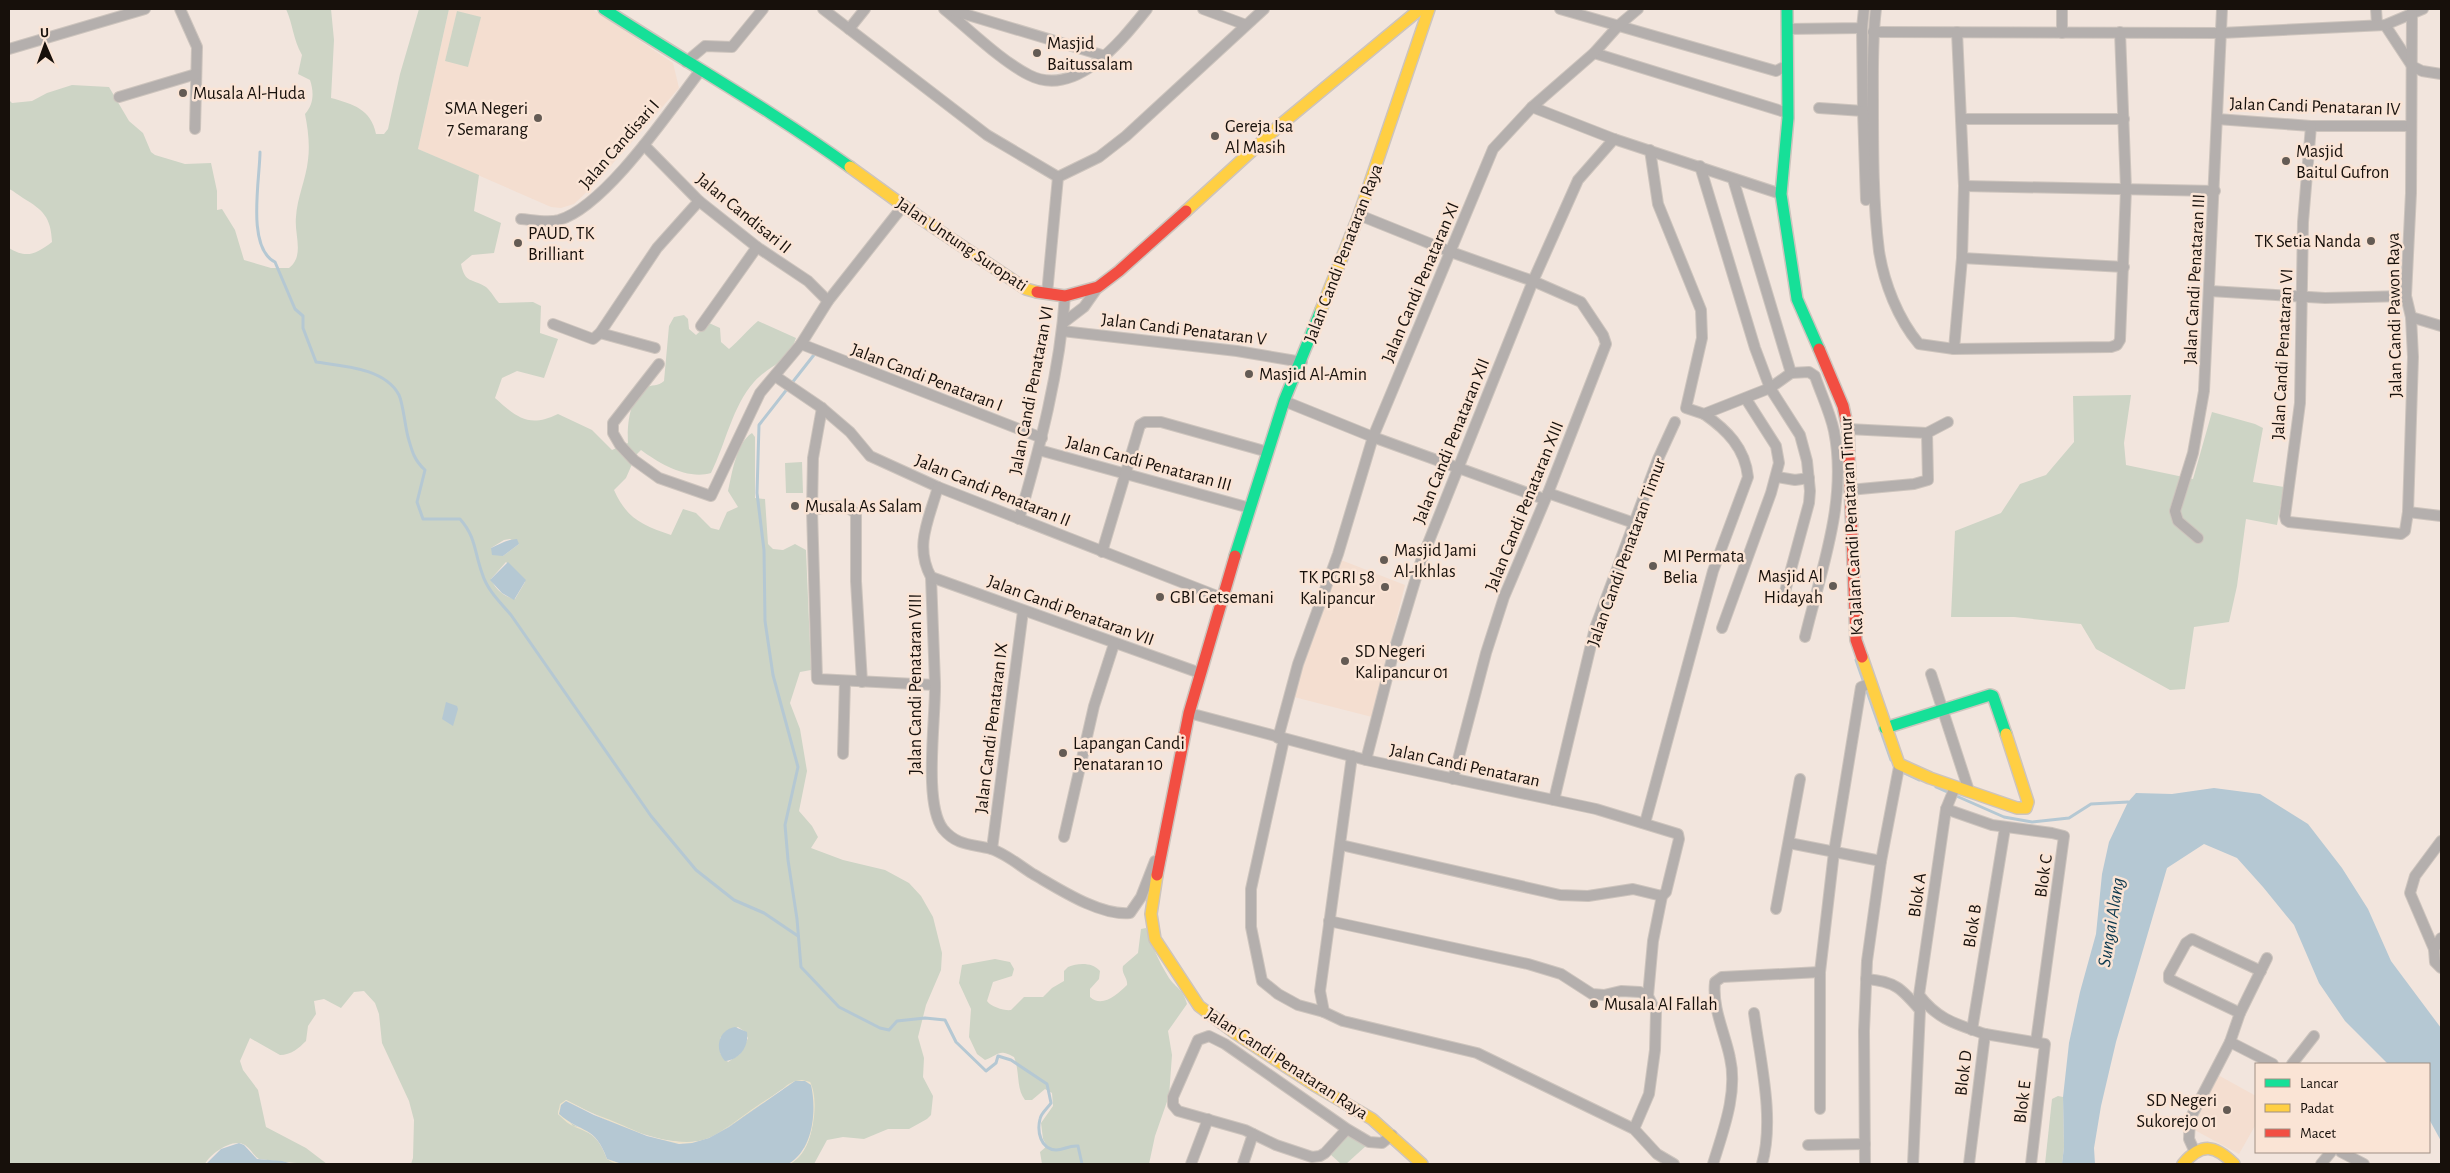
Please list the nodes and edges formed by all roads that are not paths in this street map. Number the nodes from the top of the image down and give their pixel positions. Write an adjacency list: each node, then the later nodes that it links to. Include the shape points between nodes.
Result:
1 (145, 9): 35 (street)
2 (180, 9): 42 (street, via 197,47)
3 (604, 9): 38 (main road, Jalan Untung Suropati)
4 (763, 9): 38 (street, via 732,47 705,46)
5 (823, 9): 28 (street)
6 (865, 9): 28 (street)
7 (944, 9): 37 (street, via 1034,78 1056,80 1072,77)
8 (948, 9): 37 (street)
9 (1147, 9): 37 (street)
10 (1203, 9): 24 (street)
11 (1264, 9): 24 (street)
12 (1420, 9): 75 (main road, Jalan Untung Suropati, via 1279,126)
13 (1429, 9): 68 (main road, Jalan Candi Penataran Raya)
14 (1560, 9): 25 (street)
15 (1638, 9): 25 (street, Jalan Candi Penataran XI)
16 (1788, 9): 29 (main road)
17 (1864, 9): 27 (street)
18 (1876, 9): 30 (street)
19 (2062, 9): 33 (street)
20 (2222, 9): 34 (street, Jalan Candi Penataran III)
21 (2376, 9): 26 (street)
22 (2423, 9): 23 (street)
23 (2413, 10): 26 (street); 40 (street, Jalan Candi Pawon Raya)
24 (1246, 25): 59 (street, via 1126,136 1099,157)
25 (1619, 25): 36 (street, Jalan Candi Penataran XI); 39 (street, via 1776,71)
26 (2381, 25): 34 (street); 40 (street)
27 (1862, 28): 29 (street); 47 (street)
28 (849, 29): 59 (street, via 987,135)
29 (1787, 29): 39 (main road)
30 (1873, 32): 31 (street); 90 (street, via 1873,148 1879,252 1895,306 1908,332 1919,344)
31 (1957, 32): 33 (street); 49 (street)
32 (2120, 32): 33 (street); 34 (street); 50 (street)
33 (2062, 33)
34 (2221, 33): 51 (street, Jalan Candi Penataran III)
35 (9, 49)
36 (1594, 53): 45 (street, Jalan Candi Penataran XI); 48 (street)
37 (1105, 56)
38 (686, 62): 41 (main road, Jalan Untung Suropati)
39 (1788, 65): 48 (main road)
40 (2412, 66): 43 (street, via 2422,72); 53 (street, Jalan Candi Pawon Raya)
41 (700, 71): 56 (street, Jalan Candisari I); 67 (main road, Jalan Untung Suropati, via 799,130)
42 (196, 74): 44 (street); 54 (street)
43 (2441, 74)
44 (120, 98)
45 (1532, 107): 55 (street); 71 (street, Jalan Candi Penataran XI, via 1493,150)
46 (1819, 108): 47 (street)
47 (1863, 111): 65 (street)
48 (1788, 113): 64 (main road)
49 (1961, 118): 50 (street); 61 (street)
50 (2124, 119): 62 (street)
51 (2217, 120): 52 (street, Jalan Candi Penataran IV); 63 (street, Jalan Candi Penataran III)
52 (2311, 126): 53 (street, Jalan Candi Penataran IV); 79 (street, Jalan Candi Penataran VI, via 2303,222)
53 (2411, 126): 80 (street, Jalan Candi Pawon Raya)
54 (195, 129)
55 (1614, 139): 57 (street); 74 (street, Jalan Candi Penataran XII, via 1578,180)
56 (644, 146): 66 (street, Jalan Candisari II); 69 (street, Jalan Candisari I, via 590,203 575,213 558,221)
57 (1650, 150): 58 (street); 99 (street, via 1658,204 1701,310 1702,338 1686,408)
58 (1700, 166): 60 (street); 95 (street, via 1748,327)
59 (1058, 177): 77 (street)
60 (1733, 179): 64 (street); 93 (street)
61 (1964, 186): 62 (street); 72 (street)
62 (2126, 189): 63 (street); 73 (street)
63 (2215, 191): 76 (street, Jalan Candi Penataran III)
64 (1781, 194): 102 (main road, Ka Jalan Candi Penataran Timur, via 1797,299 1843,406)
65 (1866, 200)
66 (699, 201): 70 (street, Jalan Candisari II); 87 (street, via 657,248)
67 (903, 206): 77 (main road, Jalan Untung Suropati, via 1026,289); 81 (street)
68 (1359, 215): 71 (street); 91 (main road, Jalan Candi Penataran Raya)
69 (521, 219)
70 (757, 247): 81 (street, Jalan Candisari II, via 808,281); 84 (street)
71 (1451, 252): 74 (street); 104 (street, Jalan Candi Penataran XI)
72 (1962, 258): 73 (street); 90 (street)
73 (2124, 267): 90 (street, via 2117,345)
74 (1533, 281): 108 (street, Jalan Candi Penataran XII); 114 (street, Jalan Candi Penataran XIII, via 1581,302 1606,344)
75 (1098, 287): 78 (main road, Jalan Untung Suropati); 86 (street, via 1084,307)
76 (2210, 291): 79 (street); 122 (street, Jalan Candi Penataran III, via 2204,391 2192,453 2175,511 2178,521)
77 (1047, 294): 78 (main road, Jalan Untung Suropati)
78 (1065, 296): 86 (street, Jalan Candi Penataran VI)
79 (2302, 296): 80 (street); 121 (street, Jalan Candi Penataran VI, via 2300,403 2286,520 2343,529 2401,534)
80 (2406, 296): 82 (street, Jalan Candi Pawon Raya)
81 (828, 301): 88 (street)
82 (2411, 318): 85 (street); 117 (street, Jalan Candi Pawon Raya, via 2413,357)
83 (554, 324): 87 (street, via 590,339)
84 (701, 326)
85 (2441, 326)
86 (1062, 327): 91 (street, Jalan Candi Penataran V); 105 (street, Jalan Candi Penataran VI)
87 (600, 333): 89 (street)
88 (801, 344): 94 (street); 105 (street, Jalan Candi Penataran I)
89 (655, 348)
90 (1954, 349)
91 (1302, 362): 97 (main road, Jalan Candi Penataran Raya)
92 (658, 364): 94 (street, via 613,424 613,433 634,460 659,478 708,497 714,494 760,393)
93 (1791, 373): 95 (street); 129 (street, via 1809,372 1815,376 1834,430 1839,486)
94 (779, 378): 98 (street, Jalan Candi Penataran II)
95 (1770, 388): 96 (street); 111 (street, via 1800,435)
96 (1746, 398): 99 (street); 110 (street, via 1776,446)
97 (1284, 402): 104 (street); 107 (main road, Jalan Candi Penataran Raya)
98 (822, 408): 112 (street, Jalan Candi Penataran II, via 850,432 870,456); 116 (street, via 814,458)
99 (1704, 414): 150 (street, via 1736,443 1746,463 1748,477 1713,571)
100 (1675, 422): 120 (street, Jalan Candi Penataran Timur)
101 (1948, 422): 103 (street)
102 (1848, 429): 103 (street); 113 (main road, Ka Jalan Candi Penataran Timur)
103 (1927, 433): 113 (street, via 1928,480)
104 (1372, 437): 108 (street); 140 (street, Jalan Candi Penataran XI, via 1338,554 1298,664)
105 (1042, 438): 106 (street, Jalan Candi Penataran VI)
106 (1039, 450): 109 (street, Jalan Candi Penataran III); 119 (street, Jalan Candi Penataran VI)
107 (1268, 452): 109 (street, via 1161,422 1145,422 1140,424); 115 (main road, Jalan Candi Penataran Raya)
108 (1459, 469): 114 (street); 143 (street, Jalan Candi Penataran XII, via 1421,561)
109 (1126, 474): 115 (street, Jalan Candi Penataran III); 123 (street)
110 (1777, 477): 111 (street); 128 (street)
111 (1809, 478): 126 (street, via 1808,503)
112 (938, 487): 119 (street, Jalan Candi Penataran II); 124 (street, Jalan Candi Penataran VIII, via 922,543 923,564)
113 (1849, 490): 136 (main road, Ka Jalan Candi Penataran Timur, via 1856,640)
114 (1546, 496): 120 (street); 145 (street, Jalan Candi Penataran XIII, via 1504,597)
115 (1250, 508): 125 (main road, Jalan Candi Penataran Raya)
116 (812, 510): 133 (street, via 817,679); 134 (street, via 844,506 856,514)
117 (2408, 512): 118 (street); 121 (street, Jalan Candi Pawon Raya)
118 (2441, 516)
119 (1020, 519): 123 (street, Jalan Candi Penataran II)
120 (1634, 523): 149 (street, Jalan Candi Penataran Timur, via 1595,628)
121 (2405, 531)
122 (2198, 538)
123 (1102, 552): 125 (street, Jalan Candi Penataran II)
124 (931, 577): 127 (street, Jalan Candi Penataran VII); 135 (street, Jalan Candi Penataran VIII)
125 (1222, 598): 131 (main road, Jalan Candi Penataran Raya)
126 (1783, 599)
127 (1023, 611): 130 (street, Jalan Candi Penataran VII); 157 (street, Jalan Candi Penataran IX)
128 (1722, 628)
129 (1804, 636)
130 (1114, 644): 131 (street, Jalan Candi Penataran VII); 152 (street, via 1094,706)
131 (1200, 673): 138 (main road, Jalan Candi Penataran Raya)
132 (1931, 674): 137 (street)
133 (845, 681): 134 (street); 141 (street)
134 (862, 682): 135 (street)
135 (935, 685): 157 (street, Jalan Candi Penataran VIII, via 932,792 935,811 943,828 957,840 971,847)
136 (1866, 685): 139 (main road, Ka Jalan Candi Penataran Timur); 158 (street)
137 (1944, 710): 139 (main road); 147 (street); 147 (main road, via 1990,694 1993,696 2028,802 2023,810)
138 (1189, 713): 140 (street, Jalan Candi Penataran); 154 (main road, Jalan Candi Penataran Raya)
139 (1885, 728): 144 (main road, Ka Jalan Candi Penataran Timur)
140 (1281, 739): 142 (street, Jalan Candi Penataran); 172 (street, Jalan Candi Penataran XI, via 1250,889 1251,927 1262,981 1298,1005)
141 (843, 754)
142 (1352, 756): 143 (street, Jalan Candi Penataran); 156 (street)
143 (1366, 760): 145 (street, Jalan Candi Penataran)
144 (1898, 769): 148 (main road); 159 (street)
145 (1453, 779): 149 (street, Jalan Candi Penataran)
146 (1800, 779): 155 (street)
147 (1969, 791): 148 (main road)
148 (1951, 796): 151 (street, Blok C, via 1984,823); 171 (street, Blok A)
149 (1554, 800): 150 (street, Jalan Candi Penataran)
150 (1645, 824): 160 (street, Jalan Candi Penataran, via 1678,834)
151 (2005, 828): 175 (street, Blok B); 179 (street, Blok C, via 2064,836)
152 (1064, 836)
153 (2441, 841): 164 (street, via 2415,876 2410,894)
154 (1162, 843): 157 (street, via 1136,905 1130,913 1119,914 1103,910 1053,885); 187 (main road, Jalan Candi Penataran Raya, via 1151,914 1154,939 1199,1006)
155 (1789, 844): 158 (street); 161 (street)
156 (1341, 846): 160 (street, via 1560,895 1588,896 1633,889); 162 (street)
157 (992, 849)
158 (1834, 852): 159 (street); 168 (street)
159 (1881, 861): 169 (street)
160 (1664, 894): 170 (street, via 1653,941)
161 (1776, 909)
162 (1329, 921): 170 (street, via 1528,964 1561,974 1592,994 1621,991); 172 (street, via 1320,991)
163 (2441, 938): 164 (street)
164 (2434, 949): 166 (street, via 2435,962)
165 (2267, 958): 167 (street)
166 (2441, 968)
167 (2261, 971): 174 (street); 174 (street, via 2192,939 2186,942 2169,974 2169,979 2177,985)
168 (1820, 972): 182 (street); 197 (street, via 1722,977 1716,982 1714,990 1721,1028 1731,1058 1732,1088)
169 (1866, 979): 188 (street); 200 (street, via 1891,983 1920,1010)
170 (1648, 996): 185 (street, via 1656,1012 1654,1050 1649,1094)
171 (1919, 996): 175 (street, Blok D, via 1931,1011 1955,1025)
172 (1324, 1012): 185 (street, Jalan Candi Penataran XI, via 1342,1021 1477,1053)
173 (1754, 1013): 198 (street, via 1767,1135)
174 (2240, 1013): 178 (street)
175 (1972, 1030): 176 (street, Blok D)
176 (1985, 1034): 179 (street); 201 (street, Blok D)
177 (2314, 1036): 181 (street)
178 (2230, 1042): 180 (street); 190 (street, via 2190,1119 2189,1139)
179 (2040, 1043): 202 (street, Blok E)
180 (2271, 1063)
181 (2293, 1063)
182 (1820, 1109)
183 (1208, 1119): 184 (street, via 1178,1111 1173,1105 1173,1097 1198,1040 1203,1036 1225,1044); 186 (street); 193 (street)
184 (1347, 1129): 186 (street, via 1320,1156 1312,1157); 187 (street, via 1376,1144 1387,1141)
185 (1634, 1130): 196 (street, via 1657,1154)
186 (1253, 1134): 194 (street)
187 (1392, 1135): 195 (main road, Jalan Candi Penataran Raya)
188 (1865, 1144): 189 (street); 199 (street)
189 (1808, 1145)
190 (2194, 1150): 203 (main road); 204 (main road, via 2220,1151)
191 (2330, 1153): 205 (street)
192 (2342, 1153): 206 (street)
193 (1191, 1164)
194 (1243, 1164)
195 (1422, 1164)
196 (1674, 1164)
197 (1714, 1164)
198 (1762, 1164)
199 (1865, 1164)
200 (1913, 1164)
201 (1969, 1164)
202 (2031, 1164)
203 (2183, 1164)
204 (2234, 1164)
205 (2321, 1164)
206 (2364, 1164)

